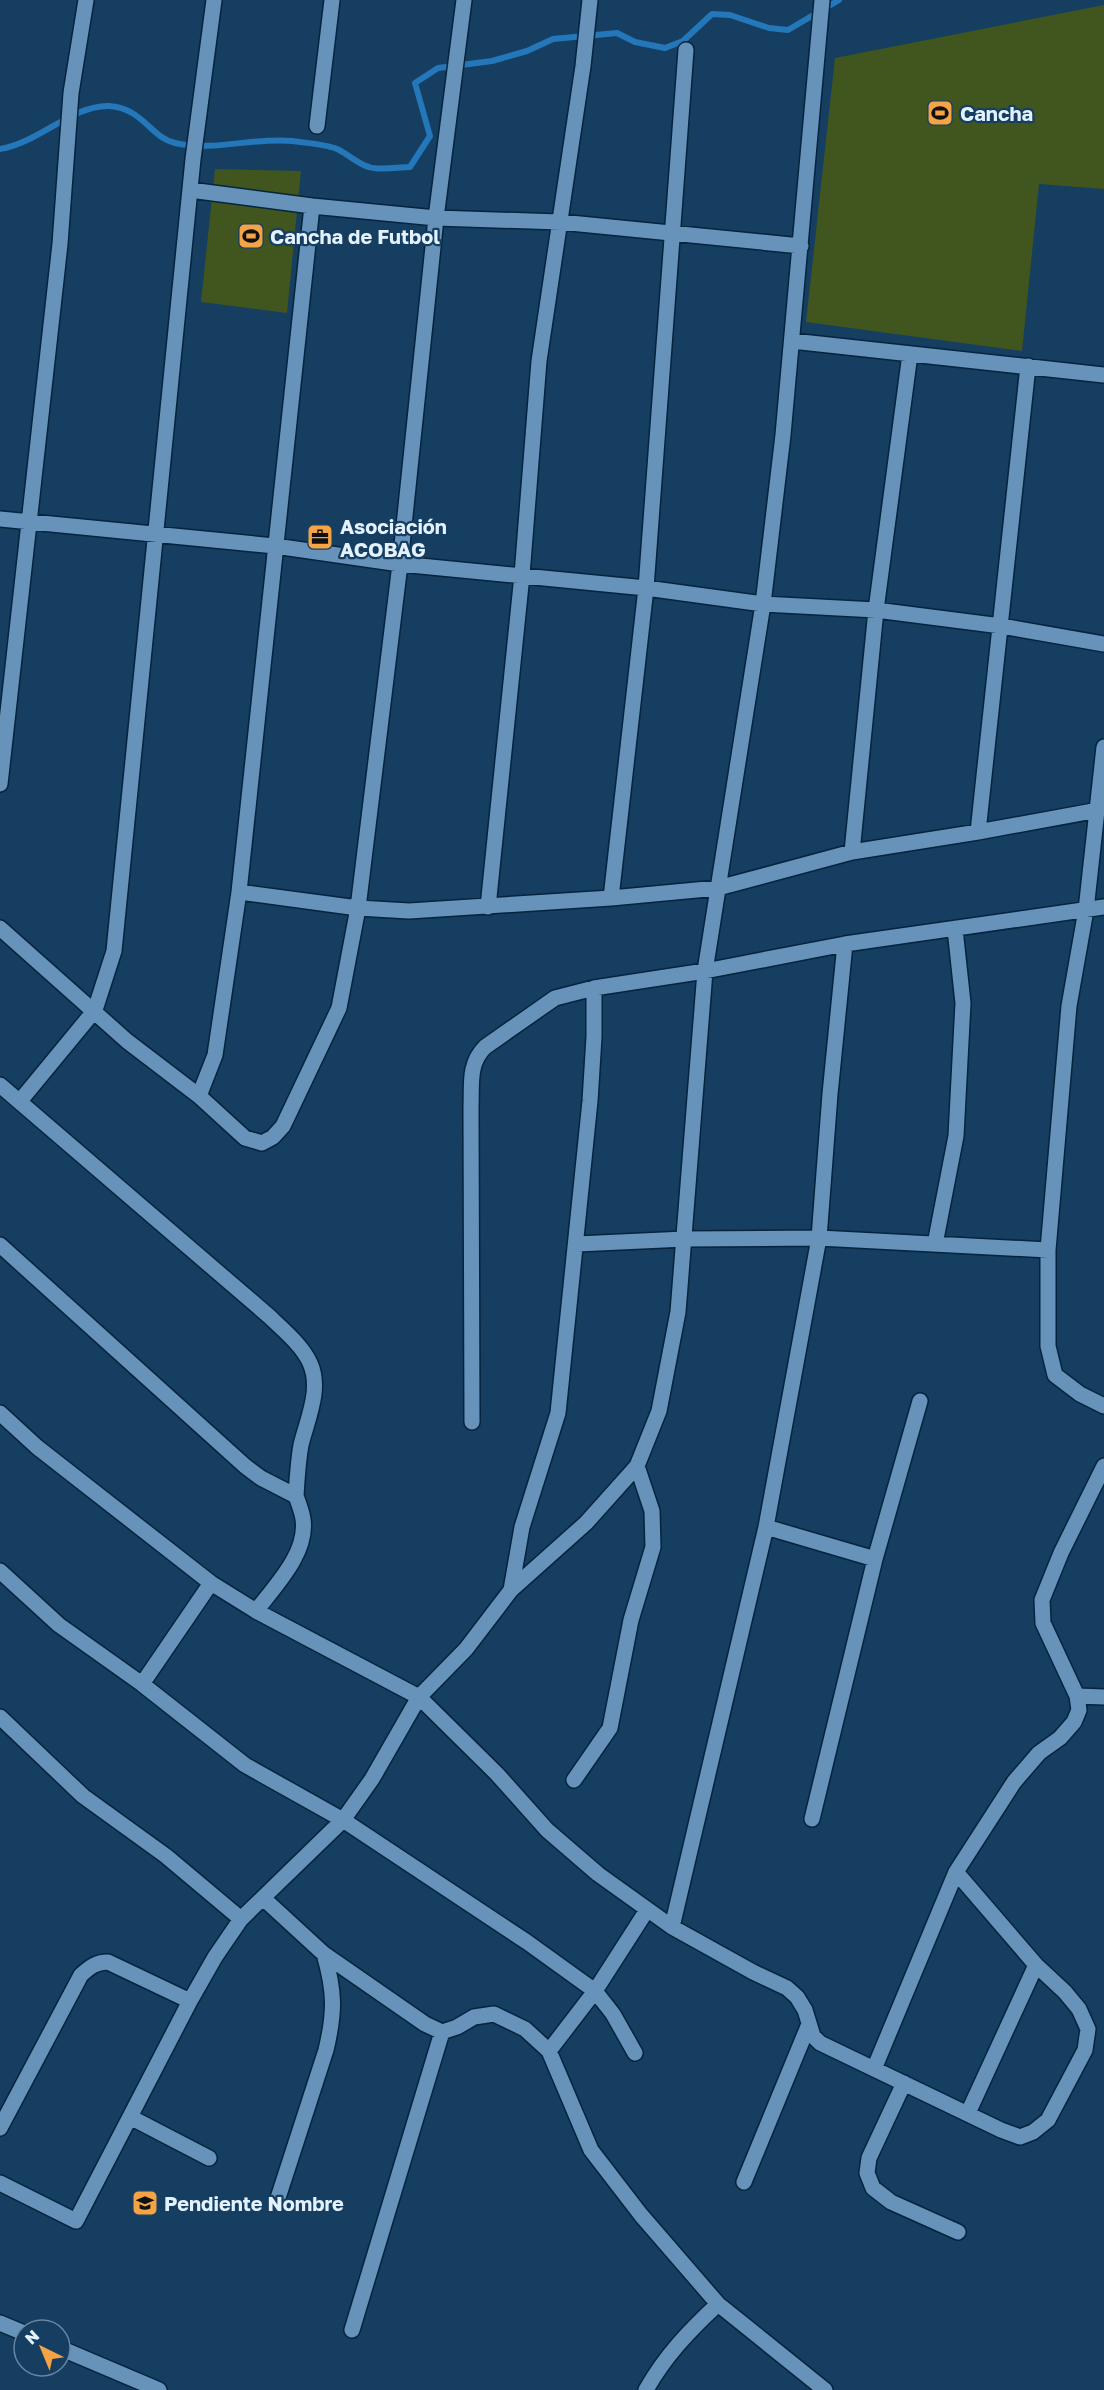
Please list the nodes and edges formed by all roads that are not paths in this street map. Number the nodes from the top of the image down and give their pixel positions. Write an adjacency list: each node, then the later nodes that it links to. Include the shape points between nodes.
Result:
1 (86, 0): 20 (street, via 70,93 60,244)
2 (214, 0): 9 (street)
3 (332, 0): 8 (street)
4 (464, 0): 11 (street)
5 (590, 0): 12 (street)
6 (822, 0): 14 (street)
7 (686, 50): 13 (street)
8 (317, 126)
9 (190, 190): 10 (street); 21 (street)
10 (312, 206): 11 (street); 22 (street)
11 (436, 218): 12 (street); 23 (street)
12 (560, 222): 13 (street); 24 (street, via 539,361)
13 (673, 234): 14 (street); 25 (street)
14 (801, 246): 15 (street)
15 (792, 341): 16 (street); 26 (street)
16 (910, 354): 17 (street); 27 (street)
17 (1028, 366): 18 (street); 28 (street)
18 (1104, 375)
19 (0, 519): 20 (street)
20 (31, 522): 21 (street); 31 (street)
21 (157, 535): 22 (street); 47 (street, via 114,951)
22 (275, 546): 23 (street); 36 (street)
23 (400, 564): 24 (street); 40 (street)
24 (522, 574): 25 (street); 38 (street)
25 (646, 588): 26 (street); 37 (street)
26 (763, 604): 27 (street); 35 (street)
27 (876, 610): 28 (street); 34 (street)
28 (1001, 626): 29 (street); 33 (street)
29 (1104, 644)
30 (1104, 747): 32 (street)
31 (0, 784)
32 (1100, 810): 33 (street); 41 (street)
33 (978, 832): 34 (street)
34 (852, 852): 35 (street)
35 (718, 888): 37 (street); 45 (street)
36 (239, 892): 40 (street); 49 (street, via 215,1055)
37 (611, 898): 38 (street)
38 (488, 907): 40 (street, via 409,911)
39 (1104, 907): 41 (street)
40 (358, 908): 49 (street, via 339,1008 283,1126 262,1143 245,1138)
41 (1086, 910): 43 (street); 56 (street, via 1069,1006)
42 (0, 928): 47 (street)
43 (955, 929): 44 (street); 54 (street, via 963,1003 956,1136)
44 (845, 944): 45 (street); 51 (street)
45 (705, 971): 46 (street); 52 (street)
46 (594, 988): 53 (street, via 590,1101); 60 (street, via 555,998 475,1057 471,1107)
47 (95, 1010): 49 (street, via 127,1041); 50 (street)
48 (0, 1085): 50 (street)
49 (199, 1096)
50 (20, 1101): 63 (street, via 270,1317 310,1362 313,1397 298,1462)
51 (819, 1238): 52 (street); 54 (street); 64 (street)
52 (686, 1239): 53 (street); 61 (street, via 678,1312 659,1411)
53 (577, 1244): 68 (street, via 558,1413 522,1527)
54 (935, 1244): 56 (street)
55 (0, 1245): 63 (street, via 245,1466)
56 (1048, 1250): 58 (street, via 1048,1346 1055,1375)
57 (920, 1401): 65 (street)
58 (1104, 1406)
59 (0, 1413): 67 (street, via 37,1447)
60 (472, 1422)
61 (637, 1466): 68 (street, via 586,1523); 75 (street, via 652,1511 653,1547 631,1620 610,1728)
62 (1104, 1466): 72 (street, via 1042,1600 1043,1623)
63 (296, 1497): 69 (street, via 304,1520 301,1546)
64 (766, 1527): 65 (street); 82 (street)
65 (875, 1559): 76 (street)
66 (0, 1571): 70 (street, via 59,1625)
67 (211, 1583): 69 (street); 70 (street)
68 (511, 1590): 71 (street, via 466,1649)
69 (256, 1611): 71 (street)
70 (142, 1684): 77 (street, via 245,1765)
71 (419, 1696): 77 (street, via 372,1779); 80 (street, via 547,1830)
72 (1077, 1696): 73 (street); 78 (street, via 1074,1722 1014,1782)
73 (1104, 1697)
74 (0, 1717): 81 (street, via 83,1796 166,1856)
75 (574, 1780)
76 (812, 1819)
77 (343, 1820): 79 (street); 85 (street)
78 (956, 1872): 84 (street); 91 (street)
79 (263, 1898): 81 (street); 83 (street)
80 (647, 1910): 82 (street); 85 (street)
81 (241, 1919): 86 (street)
82 (672, 1927): 87 (street, via 787,1988 797,1997)
83 (324, 1954): 88 (street, via 424,2024); 99 (street, via 333,1983 331,2027)
84 (1036, 1965): 93 (street); 93 (street, via 1079,2009 1088,2029 1085,2050 1048,2120 1033,2132 1020,2137)
85 (595, 1991): 89 (street); 90 (street)
86 (190, 2001): 94 (street); 95 (street, via 108,1962 90,1967 81,1975)
87 (809, 2024): 91 (street, via 820,2043); 97 (street)
88 (442, 2032): 89 (street, via 474,2017 494,2014 525,2029); 102 (street)
89 (549, 2051): 101 (street, via 591,2150)
90 (635, 2053)
91 (874, 2069): 92 (street)
92 (904, 2083): 93 (street); 100 (street, via 869,2158 867,2173 873,2188 891,2202)
93 (968, 2113)
94 (130, 2117): 96 (street); 98 (street, via 76,2221)
95 (0, 2128)
96 (209, 2158)
97 (744, 2182)
98 (0, 2183)
99 (277, 2201)
100 (958, 2232)
101 (717, 2304): 105 (street, via 683,2336); 106 (street)
102 (352, 2330)
103 (72, 2353): 104 (street)
104 (159, 2390)
105 (646, 2390)
106 (825, 2390)

